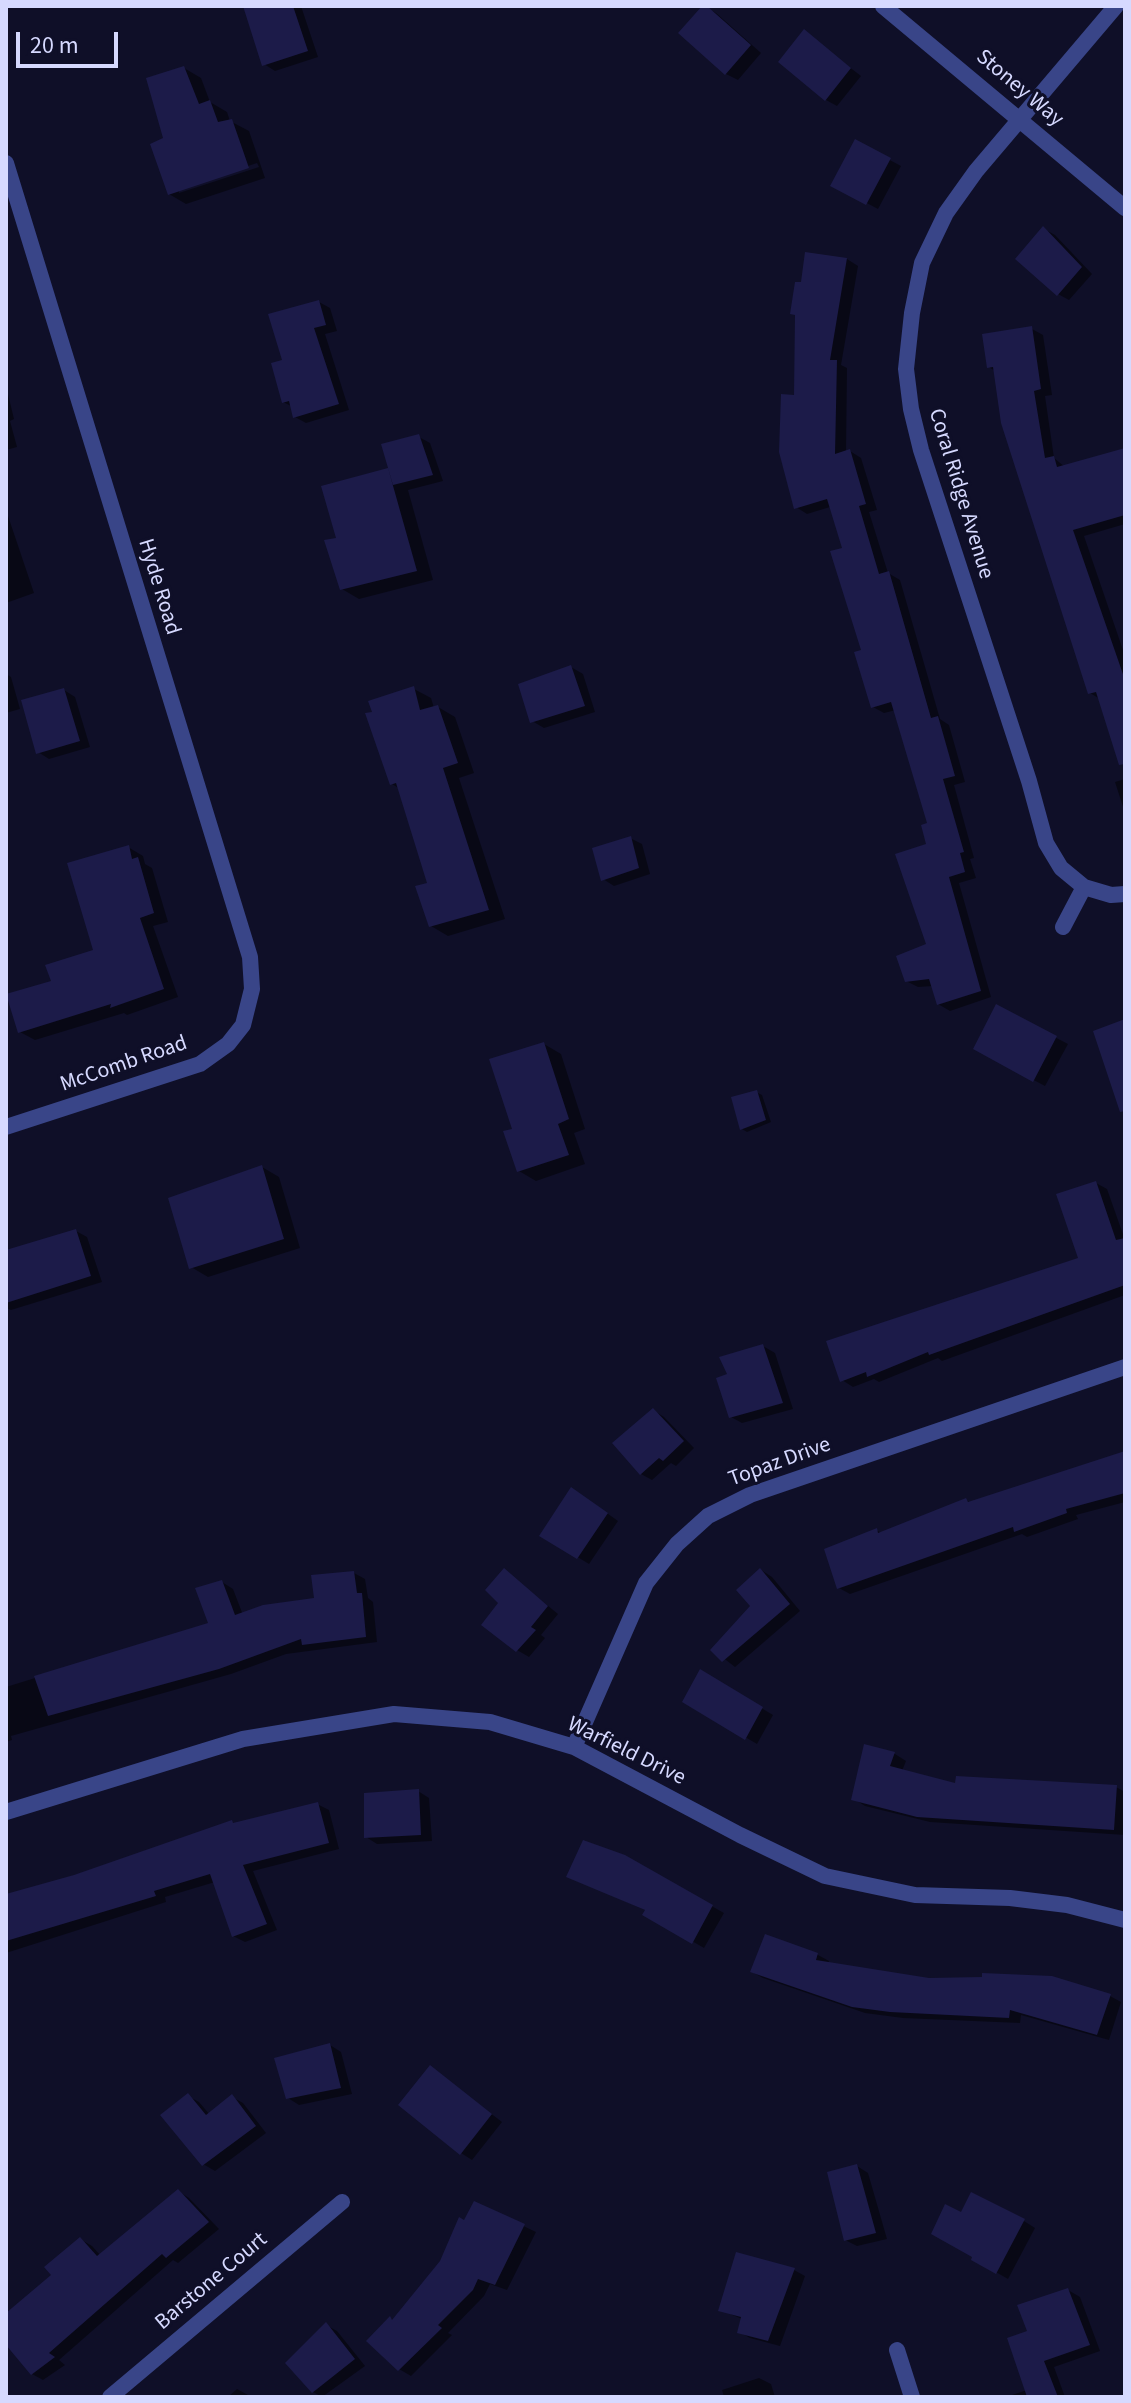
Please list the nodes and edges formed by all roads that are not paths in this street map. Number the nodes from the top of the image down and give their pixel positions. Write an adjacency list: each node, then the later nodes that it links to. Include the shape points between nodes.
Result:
1 (883, 6): 3 (street, Stoney Way)
2 (1116, 6): 3 (street, Coral Ridge Avenue)
3 (1021, 119): 5 (street, Stoney Way); 6 (street, Coral Ridge Avenue, via 946,213 922,263 906,369 921,450 1046,843 1061,868)
4 (6, 163): 9 (street, Hyde Road, via 250,957 252,989)
5 (1125, 208)
6 (1084, 887): 7 (street); 8 (street)
7 (1125, 894)
8 (1063, 927)
9 (243, 1025): 10 (street, McComb Road, via 200,1064)
10 (6, 1127)
11 (1125, 1367): 12 (street, Topaz Drive, via 750,1495 708,1516 646,1583)
12 (574, 1747): 13 (street, Warfield Drive, via 490,1722 394,1714 243,1739); 14 (street, Warfield Drive, via 825,1876 915,1895 1067,1905)
13 (6, 1812)
14 (1125, 1920)
15 (342, 2202): 17 (street, Barstone Court)
16 (897, 2350): 18 (street)
17 (110, 2397)
18 (912, 2397)

